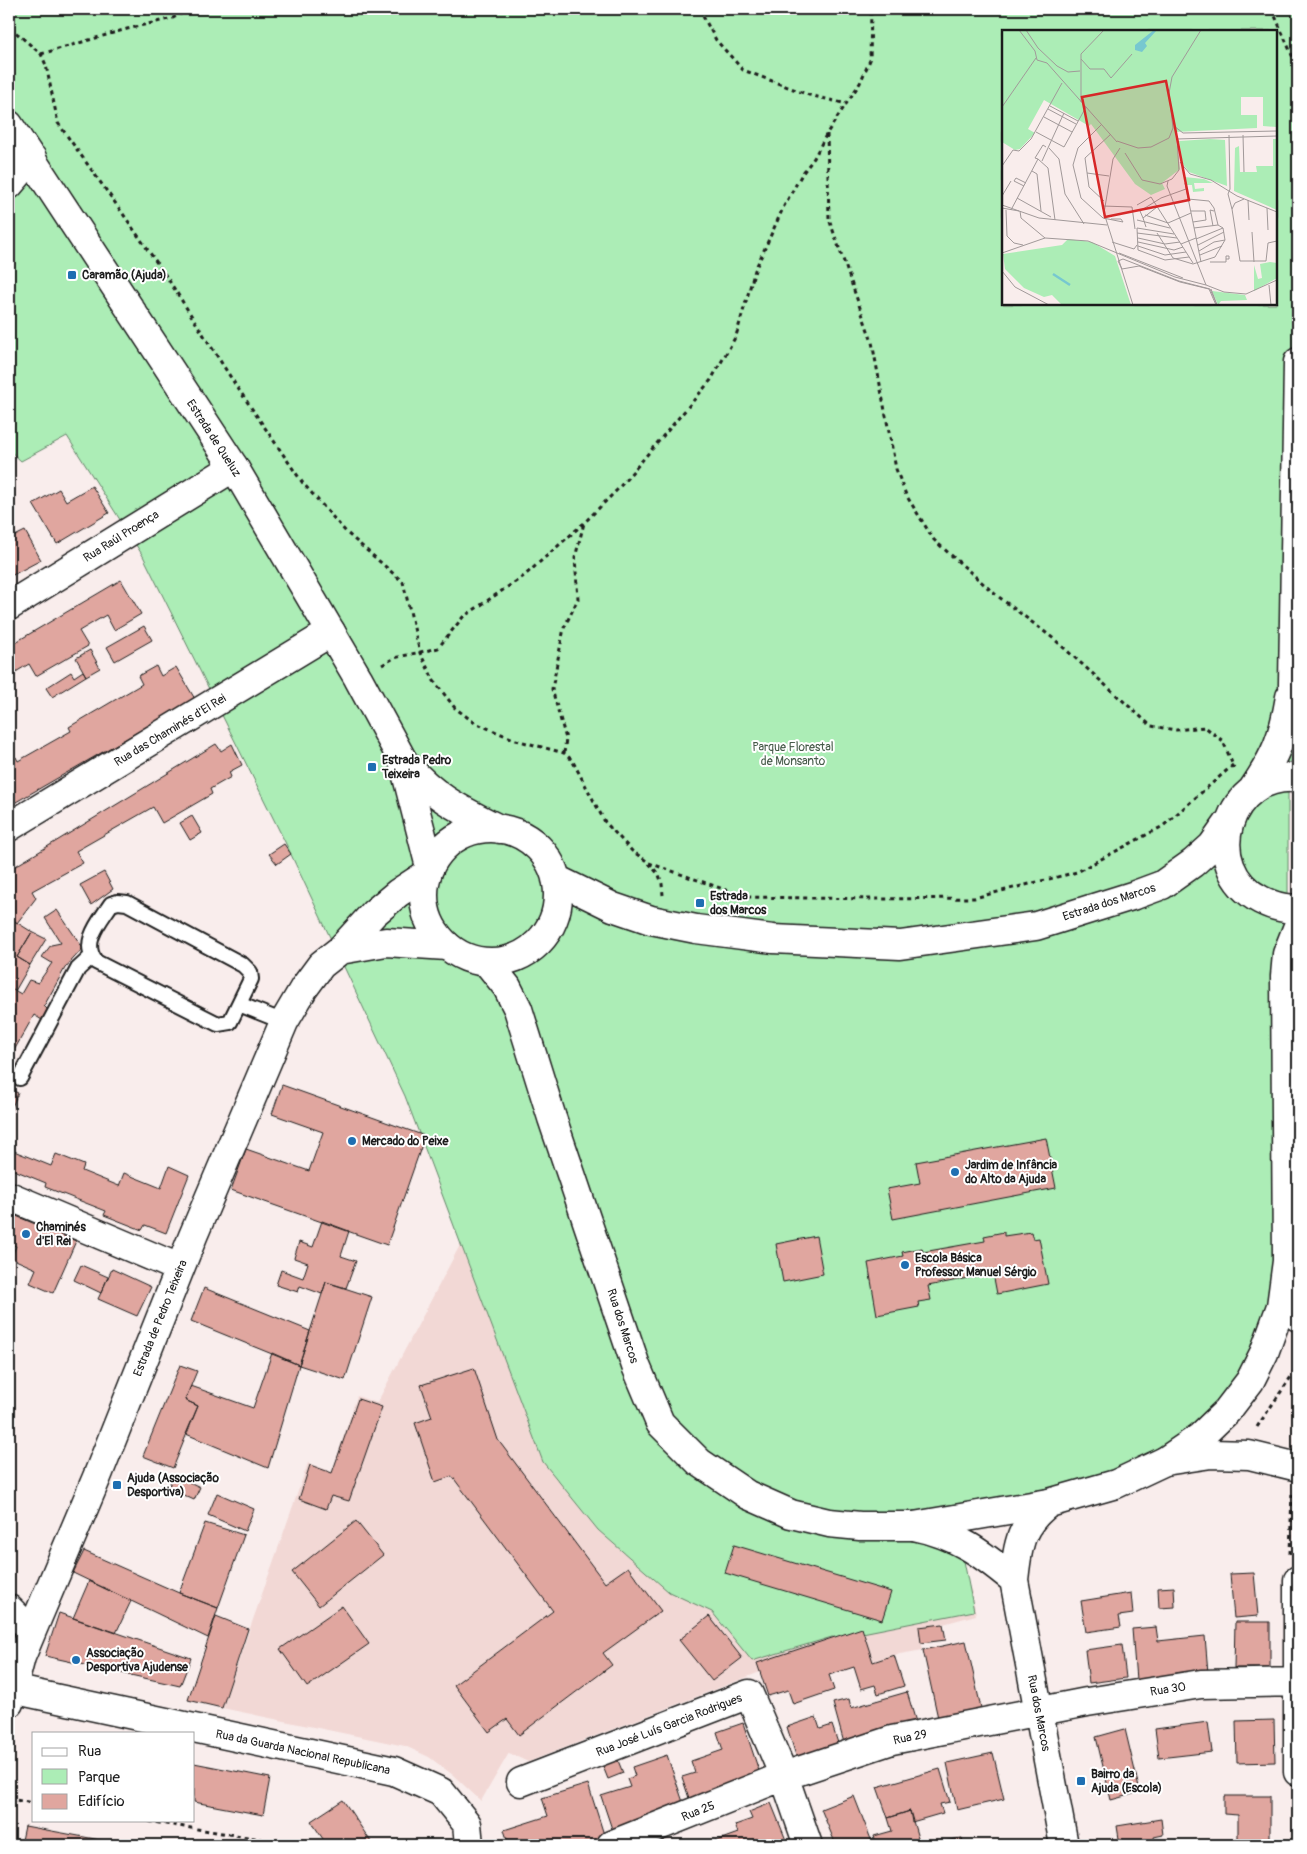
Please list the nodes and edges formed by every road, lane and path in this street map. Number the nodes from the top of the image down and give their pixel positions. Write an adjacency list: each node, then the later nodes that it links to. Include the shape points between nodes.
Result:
1 (190, 9): 6 (path, via 173,18)
2 (699, 9): 8 (path, via 716,40 744,70 809,95)
3 (871, 9): 8 (path, via 870,60)
4 (1272, 9): 7 (path)
5 (9, 29): 6 (path)
6 (41, 54): 18 (path, via 58,123 158,264 234,384 302,482 347,533 402,582)
7 (1298, 69)
8 (847, 104): 10 (path)
9 (9, 125): 11 (street, Estrada de Queluz)
10 (827, 133): 15 (path, via 784,206 755,270 736,336 711,380 617,490); 24 (path, via 829,219 872,342 896,469 906,495 934,540 995,594 1054,639 1151,726 1176,730 1205,726 1223,741)
11 (32, 158): 12 (street); 14 (street, Estrada de Queluz)
12 (9, 186)
13 (1298, 362): 20 (street)
14 (234, 467): 16 (street, Rua Raúl Proença); 17 (street, Estrada de Queluz)
15 (584, 523): 18 (path, via 524,576 463,617 438,648); 22 (path, via 575,558 578,599 564,628 552,689 566,739)
16 (9, 606)
17 (331, 632): 19 (street, Estrada de Queluz); 28 (street, Rua das Chaminés d'El Rei)
18 (420, 653): 19 (path, via 394,658); 22 (path, via 434,681 455,708 475,723 516,740)
19 (358, 678): 23 (street, Estrada de Queluz)
20 (1292, 684): 21 (street); 26 (street, via 1283,734 1270,763)
21 (1298, 721)
22 (564, 753): 30 (path, via 572,760 605,822 632,851)
23 (403, 761): 29 (street, Estrada de Queluz, via 418,778 453,806); 31 (street, Estrada de Queluz)
24 (1233, 765): 26 (path); 30 (path, via 1163,826 1077,872 974,898 746,897)
25 (1298, 778): 26 (street, via 1275,778)
26 (1249, 793): 27 (street, Estrada dos Marcos)
27 (1229, 822): 32 (street, Estrada dos Marcos, via 1212,846 1193,863 1162,885 1144,892 1036,926 900,945 773,939 696,930 613,907); 34 (street, via 1226,842 1229,862 1238,881 1253,896 1271,905)
28 (9, 827)
29 (499, 829): 31 (street, via 478,829 458,836 441,850); 32 (street, via 519,834 535,845 548,860)
30 (648, 862): 33 (path, via 659,876 664,893)
31 (428, 871): 36 (street, via 424,894 426,914 434,932); 37 (street, Estrada de Pedro Teixeira, via 374,913)
32 (556, 879): 39 (street, via 558,900 554,920 543,938 528,952 508,960)
33 (662, 898)
34 (1298, 908)
35 (1298, 926): 44 (street, Rua dos Marcos, via 1287,954 1285,976)
36 (447, 946): 37 (street, via 386,942); 39 (street, via 466,958)
37 (340, 950): 41 (street, Estrada de Pedro Teixeira, via 321,966)
38 (91, 957): 40 (lane, via 218,1024 230,1022); 40 (lane, via 93,933 111,904 127,903 243,965 250,972 251,979); 42 (lane, via 78,969)
39 (487, 962): 51 (street, Rua dos Marcos, via 507,987 518,1009 636,1366 660,1423 699,1462 748,1495 773,1507 829,1523)
40 (239, 1004): 41 (lane)
41 (284, 1022): 45 (street, Estrada de Pedro Teixeira)
42 (20, 1078)
43 (9, 1196): 45 (street)
44 (1287, 1261): 46 (street); 47 (street, Rua dos Marcos, via 1281,1306 1250,1381 1227,1411 1200,1437)
45 (180, 1268): 55 (street, Estrada de Pedro Teixeira)
46 (1298, 1317)
47 (1165, 1461): 48 (street, via 1211,1454 1249,1455); 50 (street, Rua dos Marcos, via 1116,1484)
48 (1298, 1467)
49 (1291, 1502): 52 (path)
50 (1049, 1503): 51 (street, Rua dos Marcos); 53 (street, Rua dos Marcos, via 1032,1517 1023,1532)
51 (914, 1526): 53 (street, Rua dos Marcos, via 969,1545)
52 (1294, 1569): 56 (street)
53 (1014, 1580): 58 (street, Rua dos Marcos)
54 (9, 1609): 55 (street)
55 (34, 1626): 57 (street, Estrada de Pedro Teixeira)
56 (1297, 1682): 58 (street, Rua 30, via 1201,1684); 61 (street)
57 (10, 1696): 59 (street, Rua da Guarda Nacional Republicana)
58 (1039, 1711): 62 (street, Rua 29, via 892,1740); 73 (street, Rua dos Marcos)
59 (194, 1732)
60 (195, 1732): 70 (street, Rua da Guarda Nacional Republicana, via 394,1771 441,1792 467,1824)
61 (1298, 1772)
62 (784, 1776): 63 (street, Rua José Luís Garcia Rodrigues, via 749,1694); 71 (street, Rua 25); 72 (street, Rua José Luís Garcia Rodrigues)
63 (521, 1782)
64 (9, 1799): 65 (path)
65 (32, 1803)
66 (153, 1822): 67 (path)
67 (265, 1840): 68 (path); 69 (path)
68 (264, 1845)
69 (297, 1845)
70 (469, 1845)
71 (611, 1845)
72 (808, 1845)
73 (1064, 1845)

